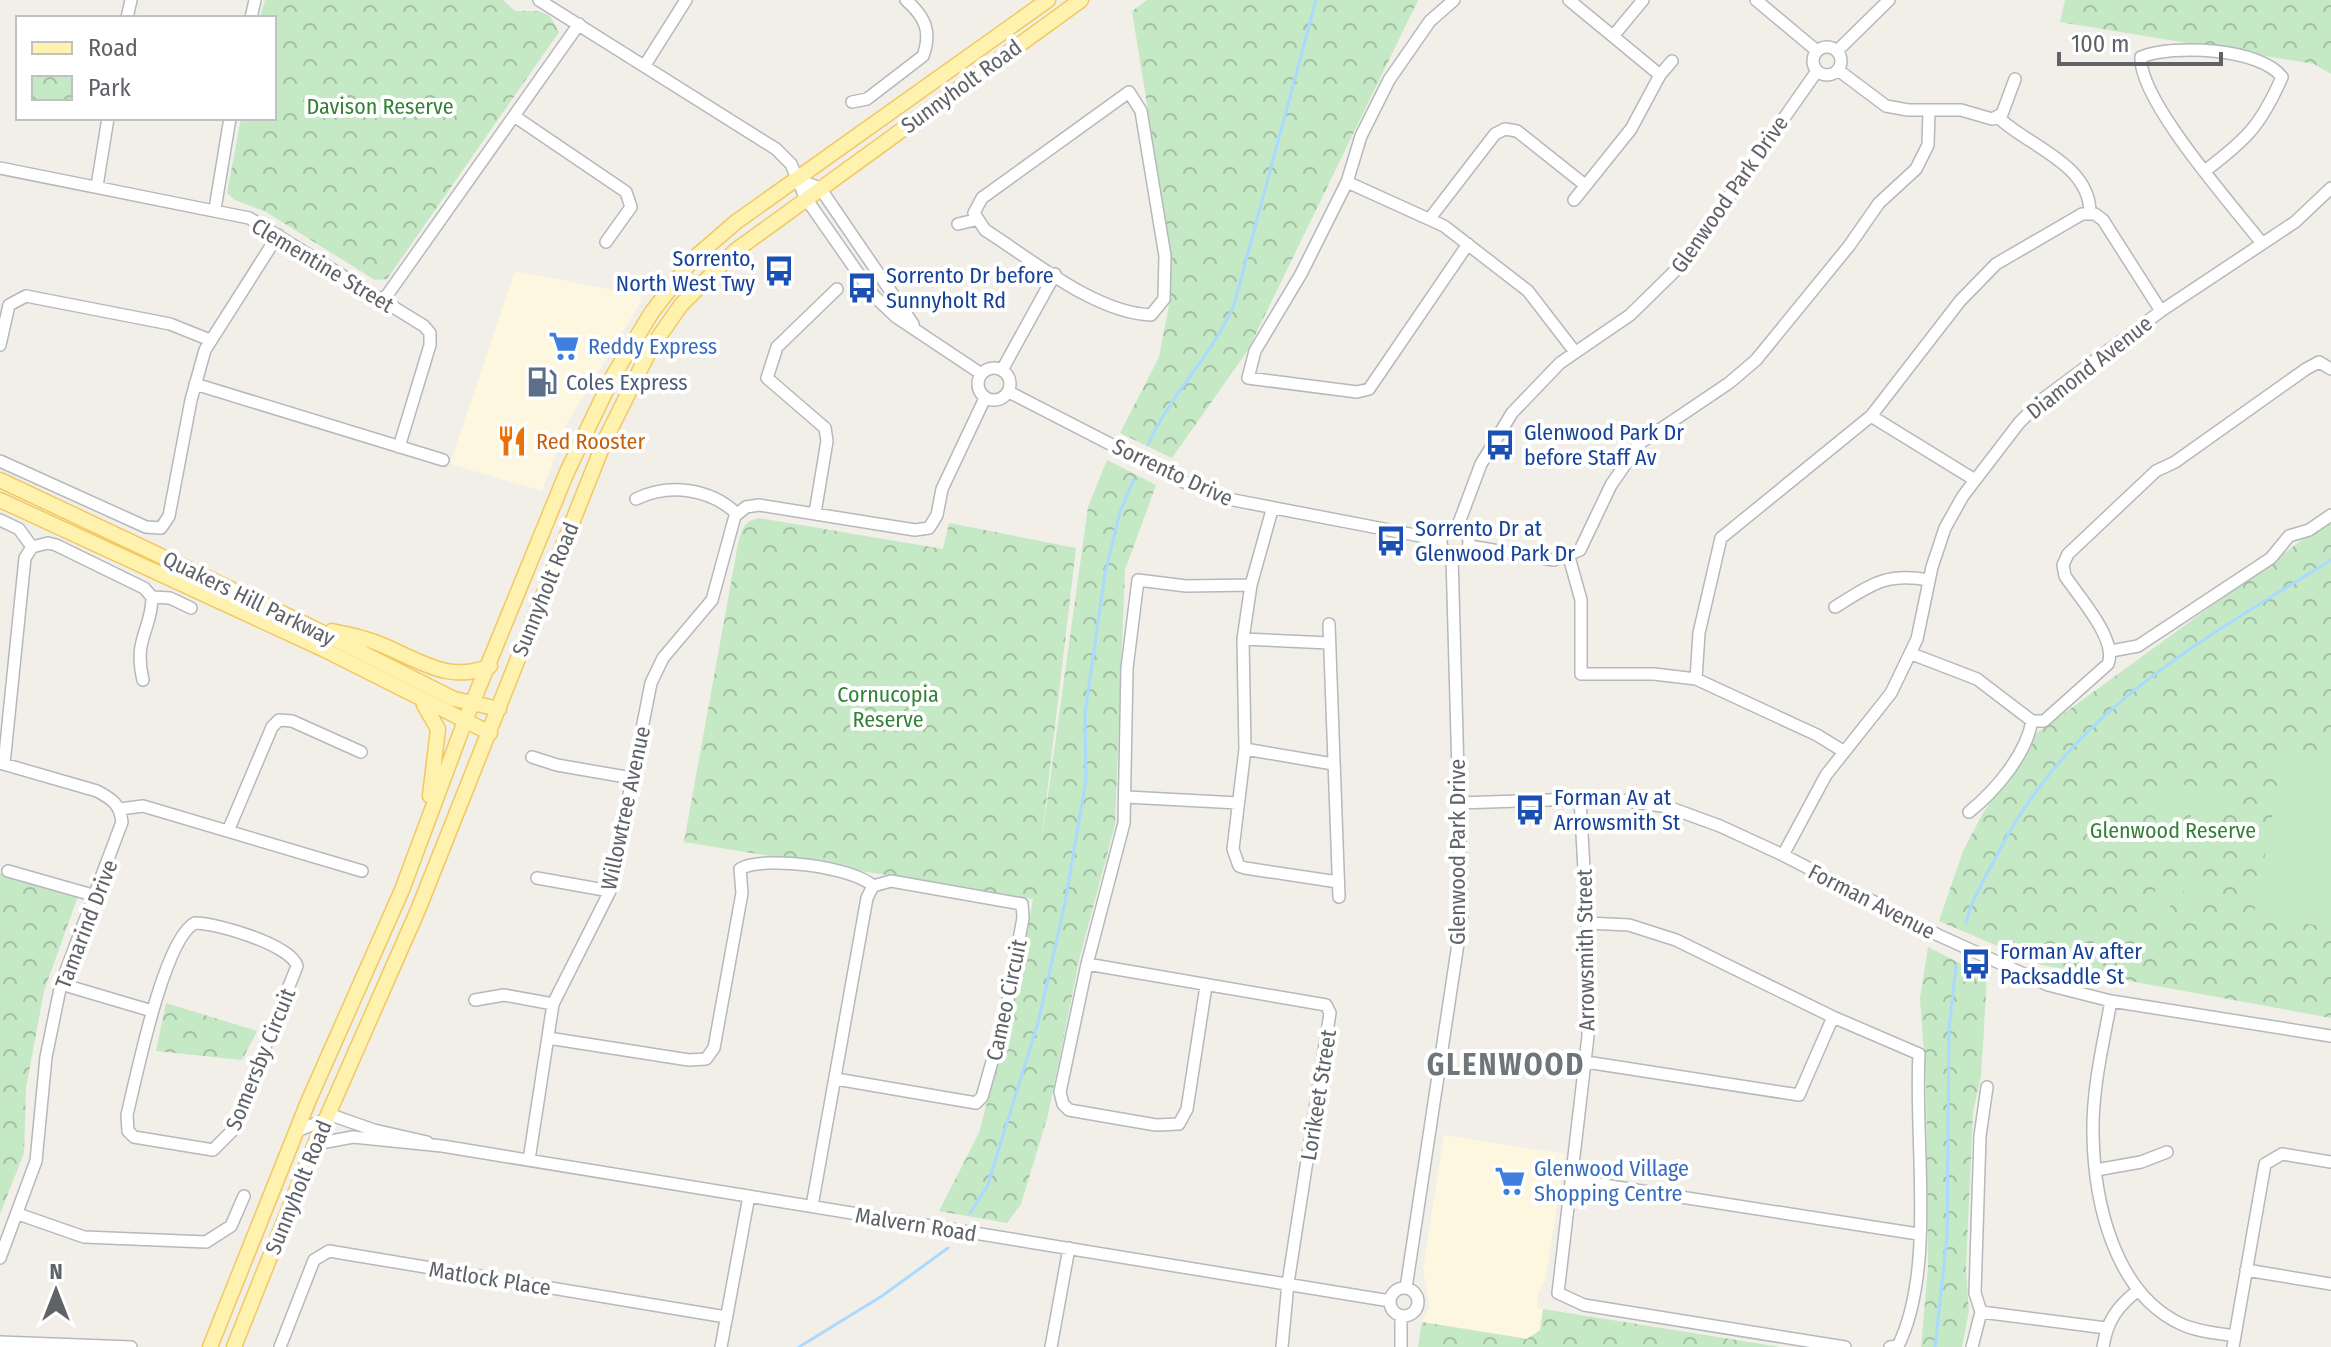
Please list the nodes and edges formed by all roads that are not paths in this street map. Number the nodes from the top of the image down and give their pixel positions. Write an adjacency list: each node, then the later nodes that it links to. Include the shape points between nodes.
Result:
1 (539, 0): 11 (street)
2 (686, 0): 16 (street)
3 (906, 0): 21 (street, via 924,19 928,33 923,56 867,99)
4 (1048, 0): 29 (main road, Sunnyholt Road)
5 (1081, 0): 33 (main road, Sunnyholt Road)
6 (1454, 0): 30 (street, via 1430,21 1393,73 1361,136)
7 (1569, 0): 12 (street)
8 (1643, 0): 12 (street)
9 (1756, 0): 13 (street)
10 (1889, 0): 14 (street)
11 (579, 24): 16 (street); 23 (street)
12 (1614, 35): 19 (street)
13 (1817, 51): 14 (street); 18 (street, via 1812,62)
14 (1837, 51): 17 (street)
15 (1672, 61): 19 (street)
16 (645, 65): 29 (street, via 761,138 791,164)
17 (1838, 70): 18 (street, via 1828,76); 22 (street, via 1886,106)
18 (1817, 71): 53 (street, Glenwood Park Drive, via 1681,265 1630,315)
19 (1660, 75): 31 (street, via 1631,129)
20 (2015, 79): 24 (street)
21 (852, 102)
22 (1929, 110): 24 (street); 78 (street, via 1922,160 1875,208 1776,336 1729,383 1640,443 1611,485 1587,540)
23 (514, 116): 43 (street, via 626,192 631,207); 48 (street)
24 (1999, 118): 38 (street, via 2070,170 2087,195)
25 (108, 120): 32 (street)
26 (230, 120): 37 (street)
27 (0, 168): 32 (street, Clementine Street)
28 (2206, 170): 28 (street, via 2149,91 2141,57 2160,49 2232,54 2275,67 2282,77 2267,112 2246,139); 44 (street)
29 (796, 179): 33 (street); 35 (street); 90 (main road, Sunnyholt Road, via 693,259 652,312 613,376 567,472)
30 (1347, 182): 39 (street); 45 (street, via 1255,351 1248,378 1357,392 1369,389)
31 (1585, 185): 36 (street); 39 (street, via 1517,131 1505,129 1495,134)
32 (97, 186): 37 (street, Clementine Street)
33 (820, 188): 35 (main road, Sunnyholt Road); 50 (street)
34 (2331, 188): 44 (street, Diamond Avenue, via 2295,222)
35 (805, 197): 50 (street, via 874,296); 95 (main road, Sunnyholt Road, via 708,276 651,348 605,440)
36 (1574, 200)
37 (215, 209): 42 (street, Clementine Street, via 249,218)
38 (2090, 214): 49 (street, via 2103,220); 60 (street, via 1996,264 1960,301)
39 (1431, 217): 45 (street)
40 (975, 220): 41 (street); 46 (street); 46 (street, via 975,206 982,198 1129,92 1141,111 1164,245 1166,294 1151,315 1111,307)
41 (958, 224)
42 (278, 235): 48 (street, Clementine Street); 51 (street)
43 (606, 242)
44 (2261, 242): 49 (street, Diamond Avenue)
45 (1468, 244): 53 (street, via 1528,291)
46 (1055, 274): 55 (street)
47 (837, 289): 69 (street, via 777,347 767,378 825,428)
48 (383, 301): 61 (street, Clementine Street, via 424,326 431,337)
49 (2161, 311): 65 (street, Diamond Avenue, via 2043,399)
50 (913, 325): 56 (street)
51 (210, 340): 52 (street, via 170,324 26,296 9,305); 57 (street)
52 (0, 345)
53 (1575, 352): 73 (street, Glenwood Park Drive, via 1531,391 1502,428 1467,494)
54 (2331, 369): 88 (street, via 2319,362 2156,471 2058,565)
55 (1002, 370): 56 (street, via 991,367); 58 (street, via 1010,380)
56 (980, 373): 59 (street, via 978,386)
57 (195, 384): 61 (street); 63 (street, via 169,516 161,528 146,527)
58 (1009, 392): 59 (street, via 997,400); 68 (street, Sorrento Drive, via 1195,487)
59 (985, 398): 69 (street, via 929,528)
60 (1871, 416): 65 (street); 91 (street, via 1721,538 1699,633)
61 (399, 447): 62 (street)
62 (443, 460)
63 (0, 461)
64 (0, 480): 85 (main road, Quakers Hill Parkway)
65 (1975, 480): 79 (street, Diamond Avenue, via 1945,528)
66 (636, 499): 70 (street, via 670,489 717,497)
67 (0, 500): 93 (main road, Quakers Hill Parkway, via 325,650)
68 (1272, 510): 74 (street, Sorrento Drive); 80 (street)
69 (815, 513): 70 (street, via 759,505)
70 (737, 514): 105 (street, Willowtree Avenue, via 728,529 712,600 663,658 651,683)
71 (2331, 515): 88 (street, via 2289,536 2271,558 2138,646)
72 (0, 520): 76 (street, via 19,529)
73 (1457, 528): 74 (street, via 1446,531); 75 (street, via 1468,535)
74 (1441, 540): 77 (street, via 1443,550)
75 (1469, 546): 77 (street); 78 (street, via 1554,560)
76 (32, 547): 81 (street, via 56,545 144,588); 103 (street, via 25,558)
77 (1452, 556): 109 (street, Glenwood Park Drive)
78 (1569, 557): 91 (street, via 1581,600 1581,674)
79 (1929, 580): 82 (street, via 1882,579); 89 (street, Diamond Avenue)
80 (1251, 585): 86 (street); 106 (street, via 1138,580 1127,668)
81 (152, 597): 83 (street); 92 (street, via 140,642)
82 (1835, 607)
83 (191, 608)
84 (1329, 624): 87 (street)
85 (309, 626): 90 (main road, via 382,645 432,669 462,673); 94 (main road, Quakers Hill Parkway)
86 (1243, 639): 87 (street); 99 (street)
87 (1329, 643): 104 (street)
88 (2111, 651): 97 (street, via 2108,664 2063,705 2044,721)
89 (1912, 654): 97 (street, via 1977,679); 100 (street, Diamond Avenue, via 1880,710)
90 (490, 666): 94 (main road, Sunnyholt Road)
91 (1696, 679): 100 (street)
92 (143, 680)
93 (419, 700): 96 (main road, Quakers Hill Parkway); 112 (main road, via 435,719 439,742)
94 (472, 705): 95 (main road, Quakers Hill Parkway); 96 (main road, Sunnyholt Road)
95 (499, 709): 98 (main road, Sunnyholt Road)
96 (465, 721): 98 (main road, Quakers Hill Parkway); 112 (main road, Sunnyholt Road)
97 (2032, 721): 111 (street, via 2029,739 1986,798)
98 (490, 733): 137 (main road, Sunnyholt Road)
99 (1245, 749): 104 (street); 108 (street)
100 (1843, 751): 114 (street, Diamond Avenue)
101 (361, 752): 113 (street, via 279,720)
102 (532, 757): 105 (street)
103 (2, 763): 110 (street, via 97,791)
104 (1333, 764): 118 (street)
105 (632, 778): 120 (street, Willowtree Avenue)
106 (1127, 797): 108 (street); 124 (street)
107 (1580, 798): 109 (street, Forman Avenue); 114 (street, Forman Avenue, via 1630,799 1668,807); 123 (street, Arrowsmith Street)
108 (1238, 803): 118 (street, via 1233,849 1239,866)
109 (1459, 803): 156 (street, Glenwood Park Drive, via 1460,933)
110 (120, 809): 113 (street, via 143,806); 121 (street, Tamarind Drive, via 120,834)
111 (1969, 812)
112 (426, 828): 138 (main road, Sunnyholt Road)
113 (228, 831): 116 (street)
114 (1783, 855): 128 (street, Forman Avenue, via 2026,976)
115 (8, 871): 121 (street)
116 (362, 871)
117 (537, 878): 120 (street)
118 (1338, 882): 122 (street)
119 (873, 886): 133 (street, via 790,864 757,862 740,869 742,893 706,1059); 135 (street); 135 (street, Cameo Circuit, via 891,881 1022,904 1005,1016 976,1103)
120 (610, 891): 129 (street, Willowtree Avenue)
121 (96, 896): 125 (street, Tamarind Drive)
122 (1339, 897)
123 (1587, 923): 131 (street, via 1629,925 1676,940); 134 (street, Arrowsmith Street)
124 (1087, 964): 126 (street, Lorikeet Street); 126 (street, via 1060,1092 1069,1110 1179,1124 1187,1109)
125 (61, 984): 130 (street); 149 (street, Tamarind Drive, via 46,1057 38,1151)
126 (1206, 986): 154 (street, Lorikeet Street, via 1326,1005 1330,1013)
127 (475, 1000): 129 (street, via 504,995)
128 (2111, 1001): 132 (street, Forman Avenue); 144 (street, via 2095,1091)
129 (553, 1004): 133 (street, Willowtree Avenue)
130 (152, 1011): 130 (street, Somersby Circuit, via 179,938 195,923 285,950 295,959 297,966 245,1101 232,1131 213,1150 134,1137 128,1131 127,1115)
131 (1833, 1017): 134 (street, via 1799,1095); 150 (street, via 1919,1054)
132 (2331, 1036)
133 (548, 1038): 142 (street, Willowtree Avenue)
134 (1586, 1062): 145 (street, Arrowsmith Street)
135 (836, 1079): 148 (street)
136 (1987, 1087): 159 (street, via 1975,1277)
137 (326, 1118): 138 (street); 139 (main road, Sunnyholt Road); 140 (street, Malvern Road, via 346,1118)
138 (297, 1131): 168 (main road, Sunnyholt Road)
139 (315, 1144): 140 (street, Malvern Road, via 353,1137); 169 (main road, Sunnyholt Road)
140 (442, 1146): 142 (street, Malvern Road)
141 (2167, 1152): 144 (street)
142 (529, 1160): 147 (street, Malvern Road)
143 (2331, 1162): 153 (street, via 2282,1154 2269,1159)
144 (2096, 1170): 157 (street, via 2120,1262)
145 (1572, 1180): 150 (street); 175 (street, Arrowsmith Street, via 1558,1293 1599,1308)
146 (244, 1196): 149 (street, via 231,1226 206,1242 84,1237)
147 (749, 1196): 148 (street, Malvern Road); 161 (street)
148 (812, 1206): 151 (street, Malvern Road)
149 (18, 1214): 152 (street, Tamarind Drive)
150 (1918, 1234): 166 (street, via 1909,1324)
151 (1069, 1248): 154 (street, Malvern Road); 172 (street)
152 (0, 1258)
153 (2246, 1270): 155 (street); 164 (street)
154 (1288, 1283): 158 (street, Malvern Road); 173 (street)
155 (2331, 1284)
156 (1406, 1288): 158 (street, via 1394,1292); 160 (street, via 1418,1306)
157 (2137, 1291): 162 (street); 164 (street, via 2180,1323)
158 (1390, 1301): 160 (street)
159 (1981, 1312): 162 (street); 176 (street)
160 (1401, 1316): 174 (street)
161 (726, 1317): 170 (street, Matlock Place, via 329,1251 314,1260); 171 (street)
162 (2106, 1328): 177 (street)
163 (0, 1342): 165 (street)
164 (2234, 1342)
165 (111, 1346): 167 (street)
166 (1894, 1346)
167 (131, 1347)
168 (210, 1347)
169 (234, 1347)
170 (280, 1347)
171 (721, 1347)
172 (1051, 1347)
173 (1282, 1347)
174 (1401, 1347)
175 (1845, 1347)
176 (1972, 1347)
177 (2103, 1347)

